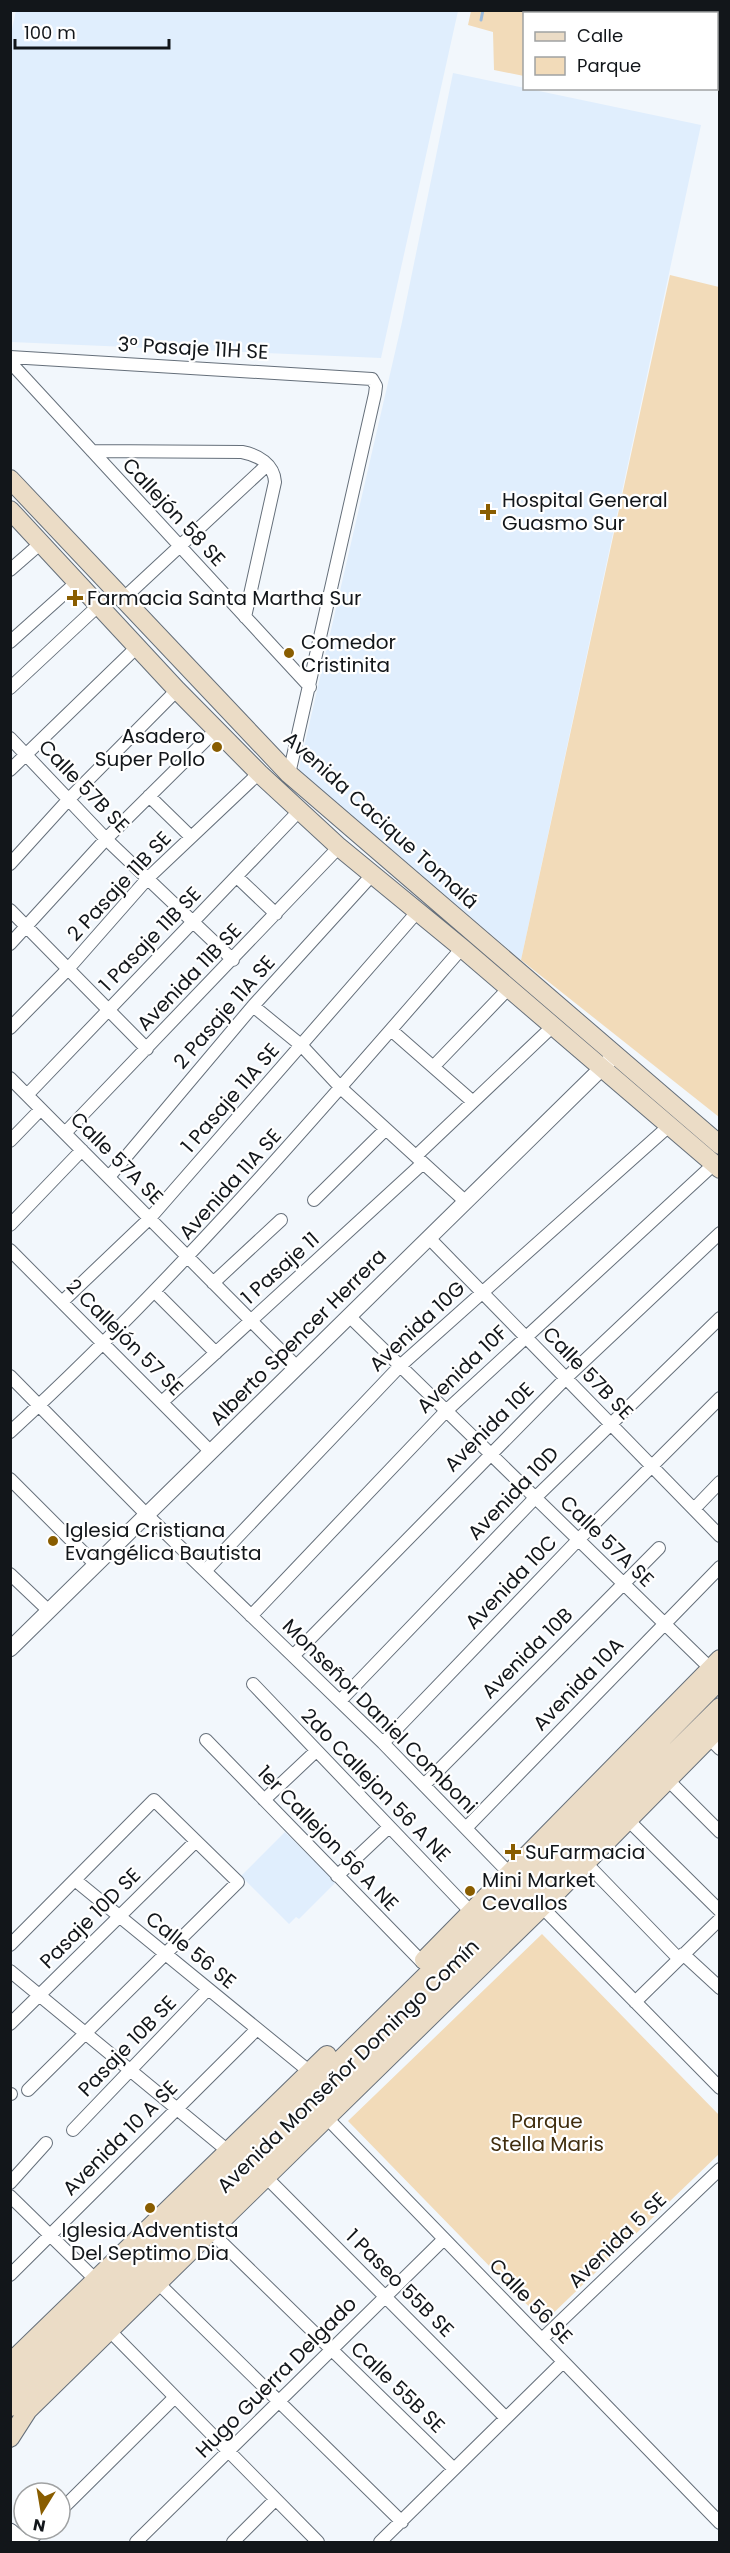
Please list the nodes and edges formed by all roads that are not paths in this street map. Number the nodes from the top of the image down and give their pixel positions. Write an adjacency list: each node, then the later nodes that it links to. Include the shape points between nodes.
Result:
1 (10, 357): 16 (street, 3° Pasaje 11H SE, via 372,379 375,394)
2 (10, 362): 3 (street, Callejón 58 SE)
3 (92, 451): 4 (street, via 242,452 257,456); 8 (street, Callejón 58 SE)
4 (267, 465): 8 (street); 13 (street, via 275,482)
5 (10, 479): 11 (main road, Avenida Cacique Tomalá)
6 (10, 510): 7 (main road)
7 (40, 543): 9 (street); 10 (main road)
8 (178, 545): 11 (street); 13 (street, Callejón 58 SE)
9 (10, 570)
10 (77, 582): 12 (main road); 14 (street)
11 (124, 598): 24 (main road, Avenida Cacique Tomalá)
12 (99, 605): 15 (main road); 17 (street)
13 (245, 617): 16 (street, Callejón 58 SE)
14 (10, 642)
15 (137, 647): 18 (main road); 21 (street)
16 (310, 687): 24 (street)
17 (10, 688)
18 (177, 690): 19 (main road); 26 (street)
19 (216, 730): 23 (main road); 25 (street)
20 (10, 738): 21 (street, Calle 57B SE)
21 (27, 754): 22 (street); 26 (street, Calle 57B SE)
22 (10, 770)
23 (259, 773): 27 (main road); 28 (street, 2 Pasaje 11B SE)
24 (289, 774): 52 (main road, Avenida Cacique Tomalá)
25 (149, 796): 28 (street); 29 (street)
26 (69, 799): 29 (street, Calle 57B SE); 31 (street)
27 (300, 810): 30 (main road); 33 (street, 1 Pasaje 11B SE)
28 (191, 837): 34 (street, 2 Pasaje 11B SE)
29 (106, 839): 34 (street, Calle 57B SE); 39 (street)
30 (339, 846): 32 (main road); 37 (street, Avenida 11B SE)
31 (10, 864)
32 (372, 875): 36 (main road); 45 (street, 2 Pasaje 11A SE)
33 (237, 877): 37 (street); 38 (street, 1 Pasaje 11B SE)
34 (148, 879): 38 (street, Calle 57B SE); 43 (street, 2 Pasaje 11B SE)
35 (10, 910): 39 (street)
36 (418, 911): 41 (main road); 50 (street, 1 Pasaje 11A SE)
37 (276, 914): 42 (street, Avenida 11B SE)
38 (194, 921): 42 (street, Calle 57B SE); 46 (street, 1 Pasaje 11B SE)
39 (28, 927): 40 (street); 43 (street)
40 (10, 944)
41 (462, 948): 44 (main road); 49 (street, Avenida 11A SE)
42 (233, 960): 51 (street, Avenida 11B SE)
43 (68, 969): 46 (street); 48 (street, 2 Pasaje 11B SE)
44 (509, 988): 47 (main road); 53 (street)
45 (253, 1006): 50 (street); 68 (street, 2 Pasaje 11A SE)
46 (108, 1010): 51 (street); 57 (street, 1 Pasaje 11B SE)
47 (553, 1026): 54 (main road); 58 (street, 1 Pasaje 11)
48 (10, 1028)
49 (391, 1030): 53 (street); 56 (street, Avenida 11A SE)
50 (302, 1046): 56 (street); 71 (street, 1 Pasaje 11A SE)
51 (147, 1049): 62 (street, Avenida 11B SE)
52 (615, 1055): 54 (street, Alberto Spencer Herrera); 64 (main road, Avenida Cacique Tomalá)
53 (434, 1066): 58 (street)
54 (602, 1068): 60 (main road); 70 (street, Alberto Spencer Herrera)
55 (10, 1078): 57 (street, Calle 57A SE)
56 (342, 1089): 61 (street); 77 (street, Avenida 11A SE)
57 (27, 1095): 59 (street, Calle 57A SE)
58 (472, 1101): 66 (street, 1 Pasaje 11)
59 (41, 1109): 62 (street, Calle 57A SE); 63 (street)
60 (669, 1126): 67 (main road); 80 (street, Avenida 10G)
61 (386, 1129): 66 (street); 69 (street)
62 (65, 1133): 65 (street, Calle 57A SE)
63 (10, 1141)
64 (720, 1145)
65 (82, 1150): 68 (street, Calle 57A SE); 73 (street)
66 (420, 1160): 70 (street); 84 (street, 1 Pasaje 11)
67 (717, 1167): 85 (street, Avenida 10F)
68 (109, 1177): 71 (street, Calle 57A SE)
69 (314, 1200)
70 (466, 1202): 75 (street, Alberto Spencer Herrera)
71 (150, 1218): 77 (street, Calle 57A SE); 81 (street, 1 Pasaje 11A SE)
72 (281, 1220): 78 (street)
73 (10, 1225)
74 (720, 1233): 91 (street, Avenida 10E)
75 (429, 1238): 80 (street, Calle 57B SE); 82 (street, Alberto Spencer Herrera)
76 (10, 1250): 81 (street, 2 Callejón 57 SE)
77 (189, 1258): 78 (street, Calle 57A SE); 79 (street, Avenida 11A SE)
78 (213, 1283): 84 (street, Calle 57A SE)
79 (154, 1292): 86 (street, Avenida 11A SE); 87 (street)
80 (482, 1292): 85 (street, Calle 57B SE); 88 (street, Avenida 10G)
81 (62, 1302): 86 (street, 2 Callejón 57 SE)
82 (349, 1316): 88 (street, Calle 57A SE); 89 (street, Alberto Spencer Herrera)
83 (720, 1318): 96 (street, Avenida 10D)
84 (251, 1321): 87 (street, 1 Pasaje 11); 89 (street, Calle 57A SE)
85 (525, 1336): 91 (street, Calle 57B SE); 95 (street, Avenida 10F)
86 (103, 1343): 93 (street, 2 Callejón 57 SE); 94 (street, Avenida 11A SE)
87 (216, 1353): 93 (street, 1 Pasaje 11)
88 (400, 1366): 95 (street, Calle 57A SE); 111 (street, Avenida 10G)
89 (297, 1367): 98 (street, Alberto Spencer Herrera)
90 (10, 1376): 94 (street, Monseñor Daniel Comboni)
91 (566, 1378): 96 (street, Calle 57B SE); 99 (street, Avenida 10E)
92 (720, 1398): 100 (street, Avenida 10C)
93 (162, 1402): 98 (street, 2 Callejón 57 SE)
94 (39, 1405): 97 (street, Avenida 11A SE); 105 (street, Monseñor Daniel Comboni)
95 (446, 1411): 99 (street, Calle 57A SE); 115 (street, Avenida 10F)
96 (610, 1424): 100 (street, Calle 57B SE); 103 (street, Avenida 10D)
97 (10, 1432)
98 (212, 1452): 105 (street, Alberto Spencer Herrera)
99 (490, 1454): 103 (street, Calle 57A SE); 118 (street, Avenida 10E)
100 (651, 1466): 104 (street, Calle 57B SE); 107 (street, Avenida 10C)
101 (10, 1479): 109 (street)
102 (720, 1482): 104 (street)
103 (535, 1498): 107 (street, Calle 57A SE); 121 (street, Avenida 10D)
104 (694, 1509): 106 (street, Calle 57B SE)
105 (147, 1515): 109 (street, Alberto Spencer Herrera); 111 (street, Monseñor Daniel Comboni)
106 (720, 1536)
107 (578, 1540): 113 (street, Calle 57A SE); 125 (street, Avenida 10C)
108 (659, 1548): 113 (street, Avenida 10B)
109 (96, 1565): 114 (street, Alberto Spencer Herrera)
110 (720, 1567): 116 (street, Avenida 10A)
111 (206, 1570): 115 (street, Monseñor Daniel Comboni)
112 (10, 1574): 114 (street)
113 (623, 1584): 116 (street, Calle 57A SE); 128 (street, Avenida 10B)
114 (49, 1611): 117 (street, Alberto Spencer Herrera)
115 (251, 1616): 118 (street, Monseñor Daniel Comboni)
116 (663, 1623): 119 (street, Calle 57A SE); 132 (street, Avenida 10A)
117 (10, 1649)
118 (293, 1656): 121 (street, Monseñor Daniel Comboni)
119 (716, 1669): 138 (main road, Avenida Monseñor Domingo Comín)
120 (253, 1684): 126 (street, 2do Callejon 56 A NE)
121 (340, 1701): 125 (street, Monseñor Daniel Comboni)
122 (720, 1707): 138 (main road, Avenida Monseñor Domingo Comín)
123 (716, 1738): 127 (main road, Avenida Monseñor Domingo Comín)
124 (206, 1740): 129 (street, 1er Callejon 56 A NE)
125 (383, 1743): 128 (street, Monseñor Daniel Comboni)
126 (316, 1751): 129 (street); 131 (street, 2do Callejon 56 A NE)
127 (668, 1780): 130 (main road, Avenida Monseñor Domingo Comín); 133 (street)
128 (424, 1785): 132 (street, Monseñor Daniel Comboni)
129 (264, 1800): 136 (street, 1er Callejon 56 A NE)
130 (628, 1820): 135 (main road, Avenida Monseñor Domingo Comín); 139 (street)
131 (388, 1828): 136 (street); 140 (street, 2do Callejon 56 A NE)
132 (466, 1828): 138 (street, Monseñor Daniel Comboni)
133 (720, 1833)
134 (196, 1841): 137 (street, via 154,1800); 141 (street, Pasaje 10D SE); 144 (street, via 238,1882)
135 (586, 1863): 138 (main road, Avenida Monseñor Domingo Comín); 145 (street)
136 (337, 1876): 146 (street, 1er Callejon 56 A NE)
137 (75, 1880): 141 (street, Calle 56 SE); 143 (street)
138 (525, 1890): 140 (main road, Avenida Monseñor Domingo Comín); 151 (street, Monseñor Daniel Comboni); 160 (main road, Avenida Monseñor Domingo Comín); 173 (main road, Avenida Monseñor Domingo Comín)
139 (720, 1911)
140 (471, 1912): 146 (main road, Avenida Monseñor Domingo Comín)
141 (119, 1917): 144 (street, Calle 56 SE); 150 (street, Pasaje 10D SE)
142 (720, 1919): 145 (street)
143 (10, 1946)
144 (165, 1954): 149 (street, Calle 56 SE); 154 (street)
145 (681, 1956): 148 (street); 151 (street)
146 (422, 1962): 156 (main road, Avenida Monseñor Domingo Comín)
147 (10, 1971): 150 (street)
148 (720, 1988)
149 (208, 1989): 153 (street, Calle 56 SE); 155 (street, Pasaje 10B SE)
150 (40, 1995): 152 (street, Pasaje 10D SE); 154 (street)
151 (635, 2002): 157 (street, Monseñor Daniel Comboni)
152 (10, 2024)
153 (257, 2029): 156 (street, Calle 56 SE); 159 (street, Avenida 10 A SE)
154 (86, 2032): 155 (street); 158 (street)
155 (132, 2070): 159 (street); 161 (street, Pasaje 10B SE)
156 (310, 2072): 163 (main road, Avenida Monseñor Domingo Comín)
157 (720, 2088)
158 (28, 2090)
159 (178, 2107): 163 (street); 169 (street, Avenida 10 A SE)
160 (321, 2112): 165 (main road, Avenida Monseñor Domingo Comín); 170 (street, Calle 56 SE); 175 (main road, Avenida Monseñor Domingo Comín)
161 (73, 2130)
162 (46, 2143): 166 (street)
163 (228, 2151): 173 (main road, Avenida Monseñor Domingo Comín)
164 (720, 2169): 176 (street, Avenida 5 SE)
165 (266, 2177): 168 (main road, Avenida Monseñor Domingo Comín); 174 (street, 1 Paseo 55B SE)
166 (10, 2183)
167 (10, 2196): 169 (street)
168 (211, 2232): 172 (main road, Avenida Monseñor Domingo Comín); 177 (street, Calle 55B SE)
169 (50, 2235): 171 (street, Avenida 10 A SE); 173 (street)
170 (444, 2239): 174 (street, Hugo Guerra Delgado); 176 (street, Calle 56 SE)
171 (10, 2275)
172 (158, 2283): 175 (main road, Avenida Monseñor Domingo Comín); 182 (street)
173 (102, 2285): 179 (main road, Avenida Monseñor Domingo Comín); 180 (main road, Avenida Monseñor Domingo Comín)
174 (385, 2296): 177 (street, Hugo Guerra Delgado); 184 (street, 1 Paseo 55B SE)
175 (104, 2325): 181 (street); 183 (main road, Avenida Monseñor Domingo Comín); 185 (main road, Avenida Monseñor Domingo Comín, via 28,2410)
176 (542, 2339): 178 (street, Calle 56 SE)
177 (332, 2349): 182 (street, Hugo Guerra Delgado); 187 (street, Calle 55B SE)
178 (563, 2362): 184 (street); 191 (street, Calle 56 SE)
179 (10, 2363)
180 (10, 2385)
181 (175, 2397): 186 (street); 188 (street)
182 (279, 2401): 186 (street, Hugo Guerra Delgado); 190 (street)
183 (10, 2407)
184 (506, 2418): 187 (street)
185 (10, 2438)
186 (228, 2451): 189 (street); 194 (street, Hugo Guerra Delgado)
187 (454, 2469): 190 (street)
188 (72, 2499)
189 (275, 2500): 195 (street); 196 (street)
190 (402, 2522): 197 (street)
191 (720, 2523)
192 (10, 2531): 193 (street)
193 (23, 2542)
194 (136, 2542)
195 (233, 2542)
196 (318, 2542)
197 (380, 2542)

